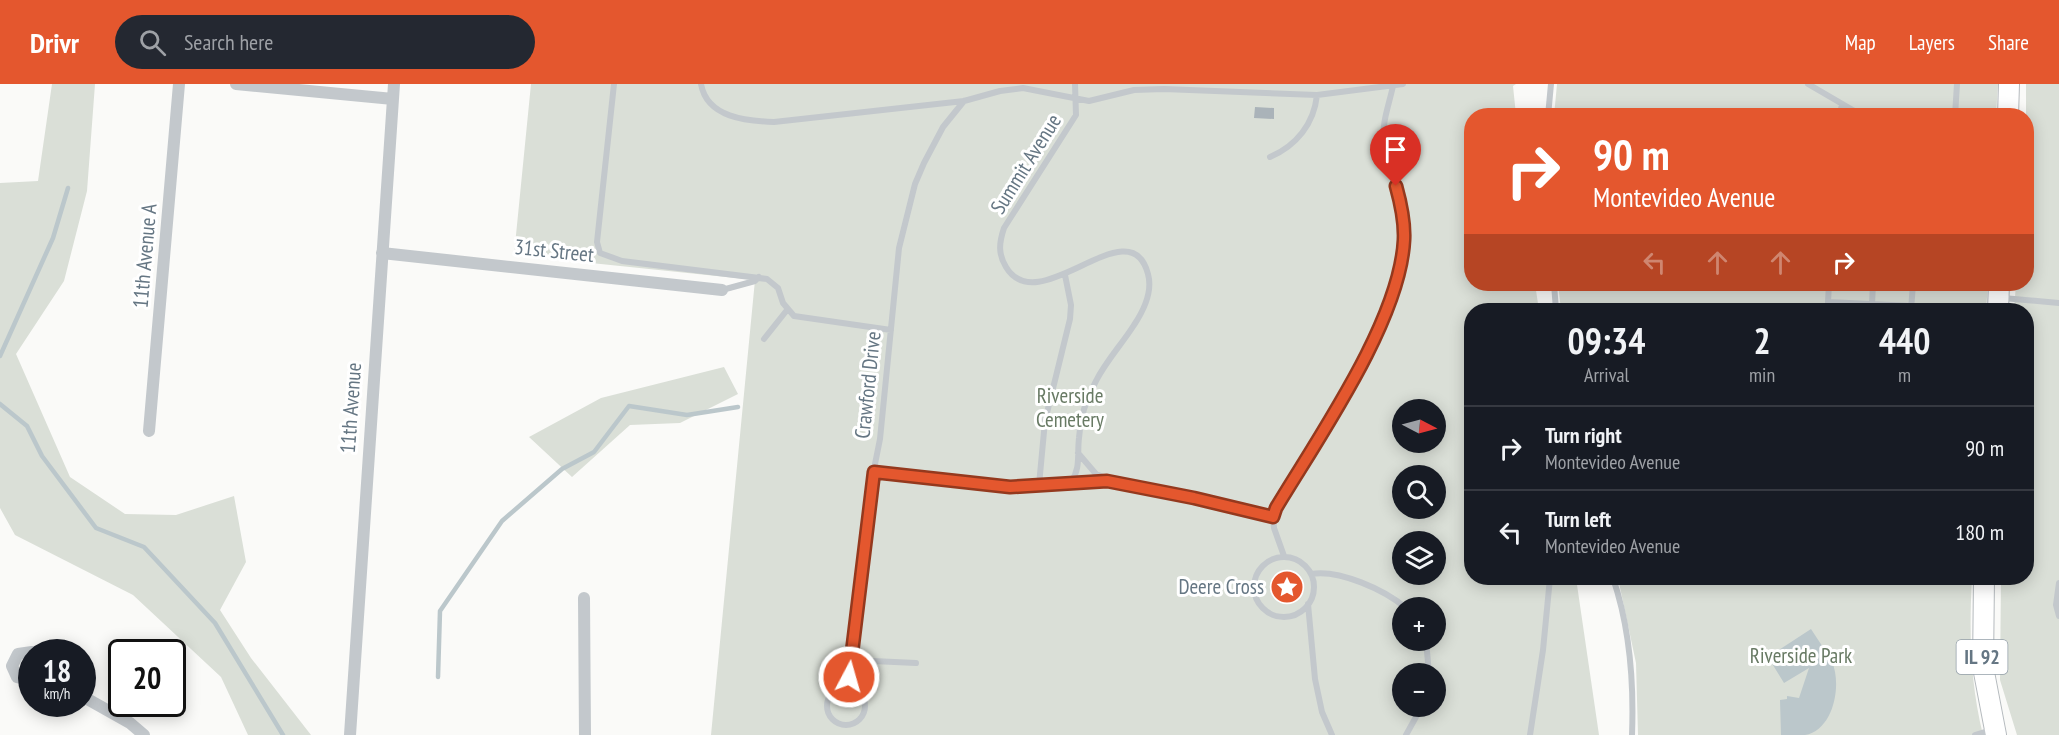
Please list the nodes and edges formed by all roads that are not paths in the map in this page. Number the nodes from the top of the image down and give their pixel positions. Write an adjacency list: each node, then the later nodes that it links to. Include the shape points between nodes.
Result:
1 (179, 84): 40 (street, 11th Avenue A)
2 (236, 84): 13 (street)
3 (394, 84): 19 (street, 11th Avenue)
4 (614, 84): 31 (lane, via 597,242 600,253 622,261)
5 (701, 84): 21 (lane, via 720,111 747,121 834,117)
6 (1016, 84): 16 (lane)
7 (1403, 84): 15 (lane)
8 (1551, 84): 23 (lane)
9 (1808, 84): 17 (lane)
10 (1824, 84): 17 (lane)
11 (1957, 84): 26 (lane)
12 (2009, 84): 27 (main road)
13 (258, 85): 19 (street)
14 (1076, 85): 20 (lane, Summit Avenue)
15 (1393, 86): 18 (lane); 46 (lane, via 1383,142 1402,204 1404,241 1394,289 1375,339)
16 (1023, 88): 20 (lane); 21 (lane)
17 (1816, 90): 22 (lane)
18 (1317, 96): 20 (lane, via 1164,89); 28 (lane, via 1310,120 1299,138)
19 (393, 99): 29 (street, 11th Avenue)
20 (1077, 100): 30 (lane, Summit Avenue, via 1076,115 1004,228 999,249 1010,274 1017,278 1040,282)
21 (964, 101): 38 (lane, Crawford Drive, via 943,127 915,184 899,248)
22 (1842, 105): 24 (lane); 25 (lane)
23 (1549, 108)
24 (1841, 108)
25 (1848, 108)
26 (1956, 108)
27 (2008, 108)
28 (1270, 157)
29 (382, 253): 32 (street, 31st Street); 66 (street, 11th Avenue)
30 (1065, 275): 41 (lane, Summit Avenue, via 1100,256 1126,251 1143,262 1150,280 1141,314 1095,382 1083,410); 45 (lane, via 1070,319 1045,421)
31 (759, 277): 32 (lane); 37 (lane, via 778,288)
32 (722, 290)
33 (1828, 291): 35 (lane, via 1828,302)
34 (1998, 297): 36 (lane)
35 (1850, 303)
36 (2059, 303)
37 (787, 310): 38 (lane, via 794,316); 39 (lane)
38 (891, 330): 42 (lane, Crawford Drive)
39 (764, 339)
40 (149, 430)
41 (1078, 452): 43 (lane, Summit Avenue, via 1077,471); 44 (lane, via 1096,474)
42 (874, 472): 45 (lane, via 992,486); 58 (lane, Crawford Drive)
43 (1071, 482): 44 (lane); 45 (lane)
44 (1120, 483): 46 (lane)
45 (1039, 485)
46 (1273, 517): 47 (lane)
47 (1284, 556): 48 (lane, via 1301,562); 55 (lane, via 1263,565 1253,585 1255,596 1261,607 1281,617 1296,614)
48 (1311, 574): 54 (lane, via 1326,573 1357,581); 55 (lane, via 1313,593)
49 (2059, 583): 56 (lane)
50 (1549, 585): 70 (lane)
51 (1615, 585): 71 (lane, via 1632,674)
52 (1984, 585): 64 (main road, IL 92, via 1983,667)
53 (584, 598): 67 (street)
54 (1392, 600)
55 (1308, 604): 68 (lane, via 1311,658 1322,712)
56 (2059, 616)
57 (18, 654): 60 (street, via 12,666)
58 (851, 660): 59 (lane); 61 (lane, Crawford Drive)
59 (916, 663)
60 (18, 678)
61 (849, 687): 61 (lane, via 836,689 827,704 827,712 838,723 853,723 865,709 859,692)
62 (96, 704): 65 (street)
63 (1416, 717): 69 (lane)
64 (1988, 733)
65 (144, 735)
66 (350, 735)
67 (585, 735)
68 (1332, 735)
69 (1406, 735)
70 (1530, 735)
71 (1632, 735)

